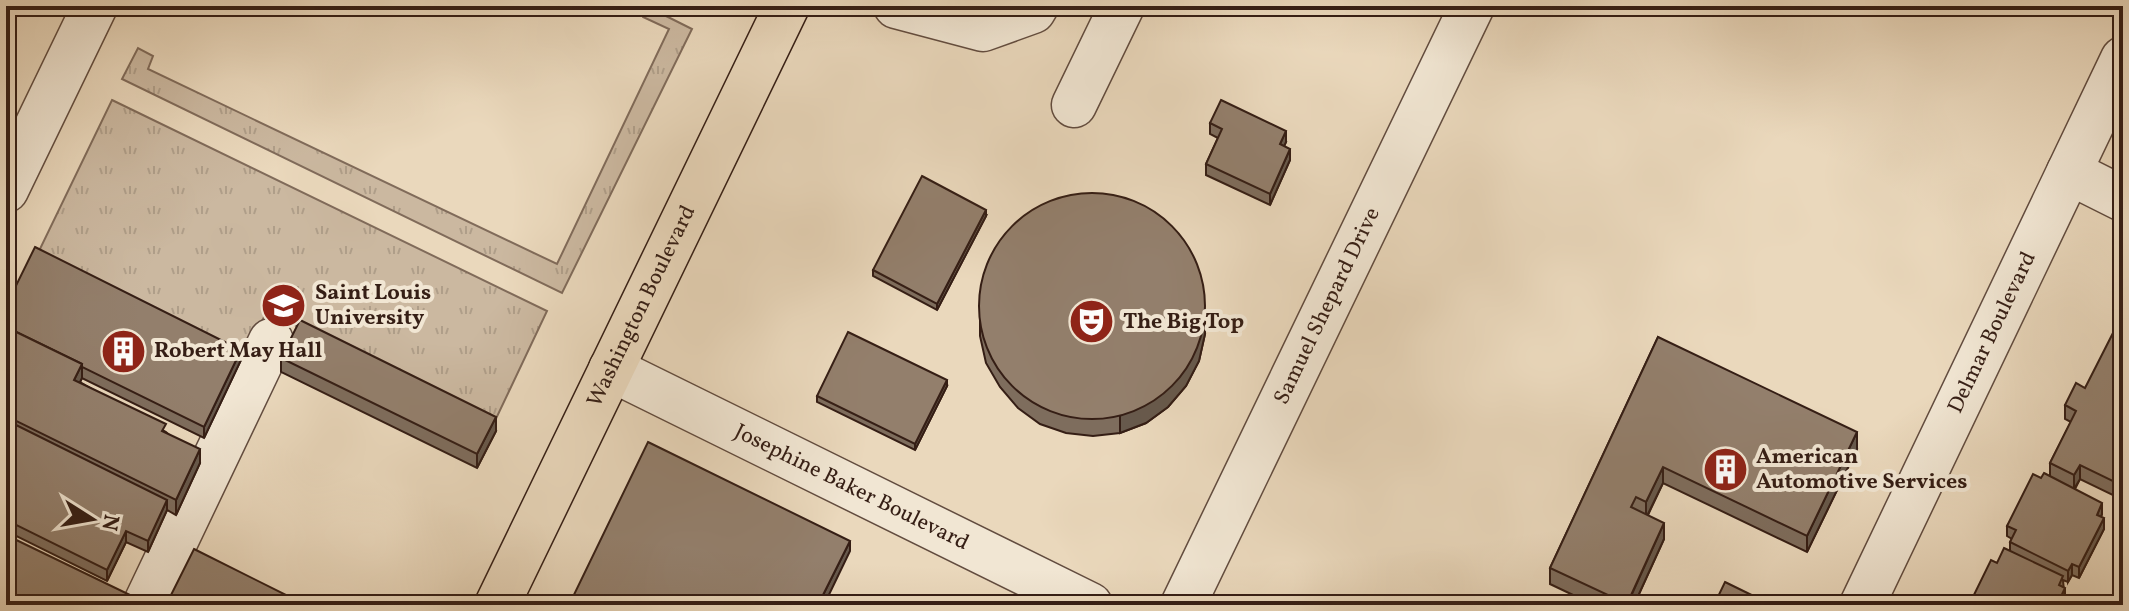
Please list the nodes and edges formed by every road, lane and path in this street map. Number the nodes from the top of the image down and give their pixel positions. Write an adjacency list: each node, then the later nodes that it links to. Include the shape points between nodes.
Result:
1 (787, 6): 13 (main road, Washington Boulevard)
2 (896, 6): 3 (street, via 983,29)
3 (1036, 6)
4 (1122, 6): 8 (street)
5 (1472, 6): 17 (street, Samuel Shepard Drive)
6 (81, 10): 10 (street)
7 (2123, 59): 9 (street, Delmar Boulevard)
8 (1074, 105)
9 (2069, 172): 11 (street); 18 (street, Delmar Boulevard)
10 (6, 190)
11 (2123, 199)
12 (271, 341): 14 (street)
13 (611, 369): 15 (main road, Washington Boulevard); 16 (street, Josephine Baker Boulevard)
14 (145, 605)
15 (497, 605)
16 (1090, 605)
17 (1183, 605)
18 (1862, 605)

